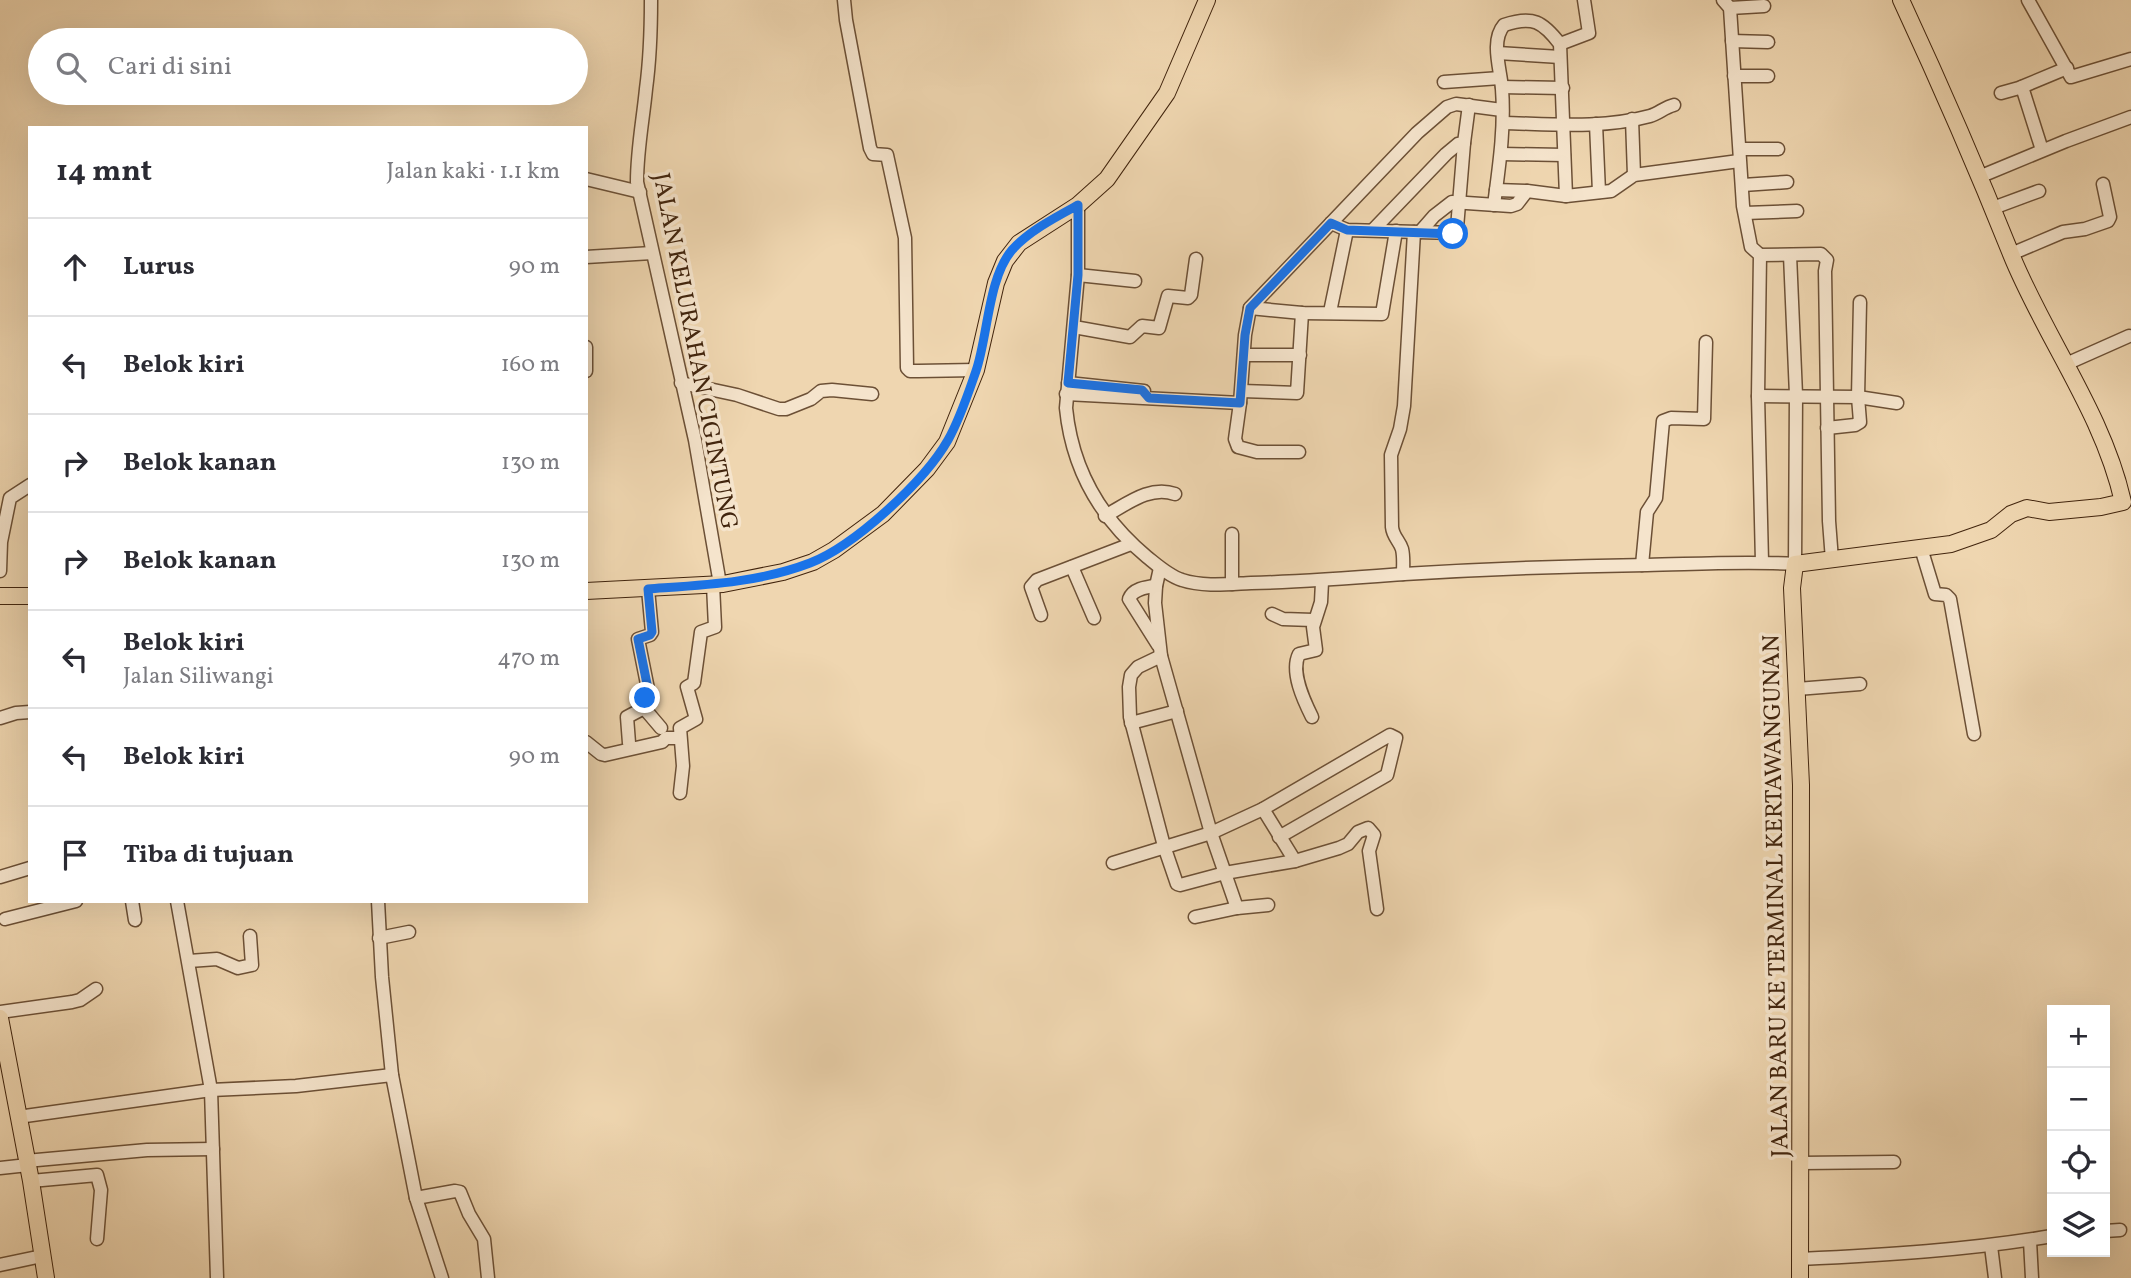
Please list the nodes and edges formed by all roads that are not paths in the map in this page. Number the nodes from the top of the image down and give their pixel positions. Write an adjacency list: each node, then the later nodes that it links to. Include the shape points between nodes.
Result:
1 (651, 0): 44 (street, JALAN KELURAHAN CIGINTUNG, via 647,86 637,151)
2 (844, 0): 76 (street, via 870,148 873,155 887,155 904,229 907,368)
3 (1207, 0): 48 (main road, via 1162,102 1107,179)
4 (1584, 0): 11 (street, via 1589,33)
5 (1901, 0): 36 (main road)
6 (2028, 0): 14 (street)
7 (1727, 4): 8 (street); 9 (street)
8 (1764, 6)
9 (1732, 41): 10 (street); 15 (street)
10 (1768, 42)
11 (1560, 51): 12 (street); 12 (street, via 1546,26 1527,20 1501,28); 20 (street)
12 (1498, 52): 18 (street)
13 (2131, 59): 14 (street, via 2071,77)
14 (2067, 68): 19 (street)
15 (1734, 76): 16 (street); 34 (street)
16 (1768, 76)
17 (1444, 82): 18 (street)
18 (1501, 83): 20 (street); 24 (street)
19 (2022, 87): 21 (street); 31 (street)
20 (1563, 88): 27 (street)
21 (2001, 93)
22 (1469, 105): 24 (street); 29 (street); 53 (street, via 1456,104 1434,117)
23 (1674, 105): 26 (street)
24 (1502, 117): 27 (street); 32 (street)
25 (2131, 117): 31 (street)
26 (1632, 119): 28 (street); 35 (street)
27 (1563, 124): 28 (street); 33 (street)
28 (1596, 124): 45 (street)
29 (1464, 143): 47 (street); 55 (street, via 1446,154)
30 (1778, 149): 34 (street)
31 (2042, 150): 36 (street)
32 (1501, 155): 33 (street); 41 (street)
33 (1564, 155): 46 (street)
34 (1740, 155): 35 (street); 40 (street)
35 (1633, 176): 45 (street, via 1611,191)
36 (1979, 177): 50 (main road)
37 (588, 179): 44 (street)
38 (1787, 182): 40 (street)
39 (2103, 184): 59 (street, via 2108,221 2063,232)
40 (1743, 185): 52 (street)
41 (1496, 190): 42 (street); 49 (street)
42 (1527, 191): 46 (street); 49 (street, via 1517,204)
43 (2039, 191): 50 (street)
44 (640, 192): 58 (street, JALAN KELURAHAN CIGINTUNG)
45 (1599, 192): 46 (street)
46 (1566, 196)
47 (1458, 203): 49 (street); 57 (street, via 1443,208); 57 (street, via 1454,233)
48 (1078, 205): 64 (street); 76 (main road, via 1019,243 1005,261)
49 (1494, 205)
50 (1993, 208): 59 (main road)
51 (1797, 211): 52 (street)
52 (1745, 213): 61 (street, via 1751,247)
53 (1331, 223): 54 (street); 67 (street)
54 (1347, 230): 55 (street); 68 (street)
55 (1373, 230): 56 (street)
56 (1396, 231): 57 (street); 68 (street, via 1383,314)
57 (1417, 232): 103 (street, via 1404,406 1391,455 1393,535 1401,547)
58 (652, 253): 62 (street); 77 (street, JALAN KELURAHAN CIGINTUNG)
59 (2011, 254): 75 (main road)
60 (1790, 255): 61 (street); 80 (street); 83 (street, via 1821,254 1827,260)
61 (1760, 256): 81 (street)
62 (588, 257)
63 (1196, 259): 70 (street, via 1191,295 1168,296 1159,328 1142,326 1130,337)
64 (1078, 275): 65 (street); 70 (street)
65 (1135, 281)
66 (1860, 303): 84 (street)
67 (1250, 308): 69 (street); 73 (street)
68 (1330, 312): 69 (street)
69 (1302, 313): 74 (street)
70 (1074, 327): 78 (street)
71 (2129, 336): 75 (street)
72 (1706, 342): 100 (street, via 1704,419 1663,421 1656,498 1647,512)
73 (1244, 355): 74 (street); 82 (street)
74 (1300, 355): 82 (street, via 1297,393)
75 (2066, 364): 90 (main road)
76 (976, 370): 105 (main road, via 947,442 883,514 813,562)
77 (681, 383): 79 (street, via 786,409 821,391); 105 (street, JALAN KELURAHAN CIGINTUNG, via 695,440)
78 (1067, 388): 82 (street, via 1149,398); 91 (street, via 1068,426 1091,495)
79 (872, 394)
80 (1796, 395): 81 (street); 83 (street); 98 (street)
81 (1758, 396): 97 (street)
82 (1241, 397): 87 (street, via 1238,447)
83 (1826, 397): 84 (street); 86 (street)
84 (1858, 397): 85 (street); 86 (street, via 1858,424)
85 (1898, 403)
86 (1827, 428): 96 (street)
87 (1299, 452)
88 (28, 486): 93 (street, via 10,498)
89 (1175, 494): 91 (street, via 1153,492)
90 (2127, 500): 95 (main road, via 2049,512 2020,510 1977,537)
91 (1105, 516): 94 (street)
92 (1232, 534): 106 (street)
93 (1, 542): 102 (street)
94 (1131, 544): 99 (street); 101 (street)
95 (1922, 548): 96 (main road); 126 (street, via 1935,594 1950,599)
96 (1832, 560): 98 (main road)
97 (1762, 562): 98 (street); 100 (street)
98 (1795, 564): 118 (main road, JALAN BARU KE TERMINAL KERTAWANGUNAN)
99 (1157, 565): 106 (street, via 1181,580); 107 (street)
100 (1642, 565): 103 (street)
101 (1072, 568): 113 (street, via 1032,584); 114 (street)
102 (0, 571)
103 (1404, 575): 104 (street)
104 (1322, 582): 106 (street); 115 (street, via 1321,602)
105 (717, 584): 108 (main road); 127 (street, JALAN KELURAHAN CIGINTUNG, via 715,627 701,632 694,683 687,687 696,719 680,727)
106 (1232, 584)
107 (1149, 587): 116 (street); 116 (street, via 1129,596 1129,602)
108 (648, 589): 109 (main road); 119 (street, via 652,632 638,639 648,689)
109 (588, 591)
110 (0, 596): 111 (main road)
111 (28, 596)
112 (1272, 614): 115 (street)
113 (1041, 615)
114 (1094, 618)
115 (1313, 620): 123 (street, via 1316,650 1299,654 1296,661 1303,699)
116 (1160, 652): 120 (street); 124 (street, via 1131,676)
117 (1860, 684): 118 (street)
118 (1797, 689): 164 (main road, JALAN BARU KE TERMINAL KERTAWANGUNAN)
119 (644, 708): 125 (street); 128 (street, via 627,718)
120 (1177, 711): 124 (street); 132 (street)
121 (28, 712): 122 (street)
122 (0, 718)
123 (1312, 718)
124 (1131, 723): 135 (street)
125 (661, 728)
126 (1974, 734)
127 (680, 738): 129 (street, via 611,755 601,754); 130 (street)
128 (629, 743)
129 (588, 744)
130 (680, 793)
131 (1263, 809): 132 (street); 133 (street); 133 (street, via 1390,736 1396,738 1387,775)
132 (1210, 833): 135 (street); 140 (street)
133 (1279, 837): 137 (street)
134 (1348, 845): 136 (street); 136 (street, via 1368,828 1374,835); 137 (street)
135 (1164, 846): 138 (street); 140 (street, via 1180,885)
136 (1369, 847): 148 (street)
137 (1295, 861): 140 (street)
138 (1113, 863)
139 (28, 869): 141 (street)
140 (1225, 873): 147 (street)
141 (0, 877)
142 (68, 903): 150 (street)
143 (132, 903): 151 (street)
144 (177, 903): 155 (street)
145 (378, 903): 154 (street)
146 (1268, 905): 147 (street)
147 (1237, 908): 149 (street)
148 (1377, 909)
149 (1195, 917)
150 (5, 919)
151 (135, 920)
152 (409, 932): 154 (street)
153 (250, 936): 155 (street, via 252,965 238,968 217,959)
154 (379, 938): 159 (street)
155 (189, 961): 160 (street)
156 (96, 989): 157 (street, via 72,1002)
157 (0, 1012)
158 (0, 1018): 161 (main road)
159 (392, 1075): 160 (street); 167 (street)
160 (211, 1090): 161 (street); 162 (street)
161 (18, 1117): 166 (main road)
162 (213, 1149): 166 (street, via 147,1150); 178 (street)
163 (1895, 1162): 164 (street)
164 (1801, 1163): 175 (main road, JALAN BARU KE TERMINAL KERTAWANGUNAN)
165 (0, 1168): 166 (street)
166 (28, 1169): 171 (street, via 97,1175 101,1190); 174 (main road)
167 (415, 1198): 179 (street); 180 (street, via 460,1192 484,1239)
168 (2120, 1230): 169 (street)
169 (2110, 1231)
170 (2047, 1237): 172 (street)
171 (97, 1239)
172 (2030, 1241): 173 (street); 183 (street)
173 (1990, 1246): 175 (street); 182 (street)
174 (42, 1256): 176 (street); 177 (main road)
175 (1800, 1259): 181 (main road, JALAN BARU KE TERMINAL KERTAWANGUNAN)
176 (0, 1265)
177 (46, 1278)
178 (217, 1278)
179 (442, 1278)
180 (488, 1278)
181 (1800, 1278)
182 (1996, 1278)
183 (2032, 1278)

